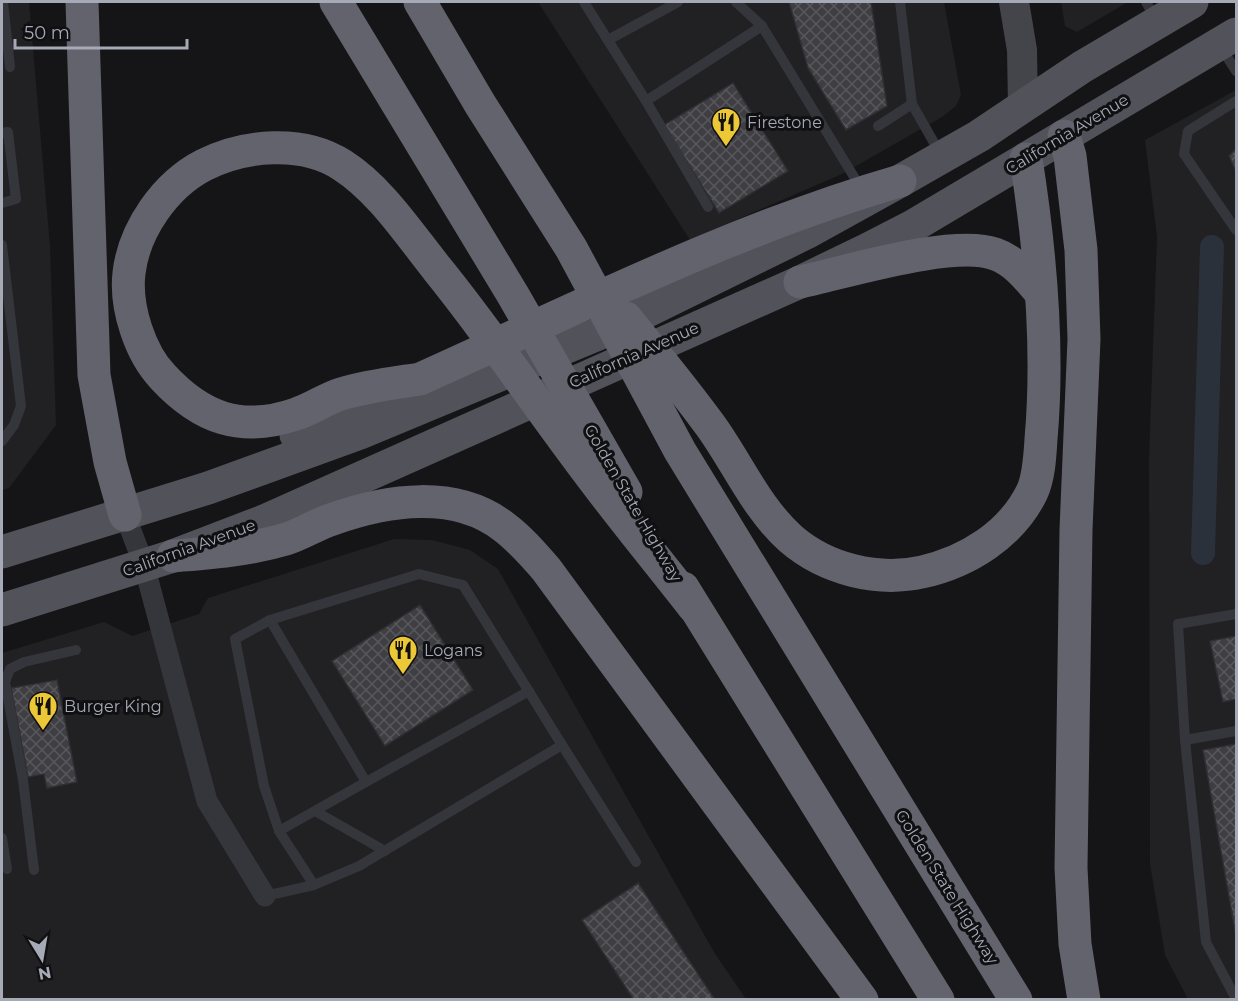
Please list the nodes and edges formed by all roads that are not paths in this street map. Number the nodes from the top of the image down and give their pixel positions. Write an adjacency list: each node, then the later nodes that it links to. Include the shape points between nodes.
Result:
1 (3, 2): 14 (lane)
2 (82, 2): 38 (highway, via 94,375 110,462)
3 (336, 2): 36 (highway, Golden State Highway, via 513,295)
4 (420, 2): 31 (highway, Golden State Highway)
5 (584, 2): 13 (lane)
6 (678, 2): 13 (lane)
7 (736, 2): 11 (lane)
8 (900, 2): 18 (lane)
9 (1014, 2): 19 (street, via 1022,50)
10 (1169, 7): 19 (main road, California Avenue)
11 (762, 26): 16 (lane); 26 (lane)
12 (1227, 39): 15 (lane); 22 (main road, California Avenue)
13 (608, 40): 16 (lane)
14 (10, 67)
15 (1236, 71)
16 (645, 101): 28 (lane)
17 (1236, 101): 29 (lane, via 1188,131 1184,154)
18 (912, 104): 20 (lane); 23 (lane)
19 (1023, 106): 22 (main road); 23 (main road, California Avenue); 24 (main road)
20 (878, 126)
21 (2, 133): 27 (lane, via 8,132 16,199)
22 (1064, 136): 24 (main road, California Avenue); 62 (highway, via 1081,250 1084,339 1076,530 1071,868 1075,944)
23 (942, 157): 25 (main road, California Avenue)
24 (1026, 159): 32 (main road, California Avenue, via 913,226); 33 (highway)
25 (900, 181): 26 (highway); 37 (main road, California Avenue, via 806,233 615,327 360,433)
26 (863, 192): 34 (highway, via 826,202 739,237)
27 (2, 203)
28 (708, 207)
29 (1236, 230)
30 (2, 245): 35 (lane, via 21,406)
31 (572, 248): 33 (highway, via 711,426 770,518 792,540 817,556 850,570 883,575 910,575 942,568 968,556 993,540 1033,491 1044,406); 61 (highway, Golden State Highway, via 680,451)
32 (800, 282): 33 (highway, via 968,249 996,254 1016,264); 40 (main road, California Avenue, via 264,521)
33 (1040, 292)
34 (420, 378): 36 (highway, via 339,395 299,413 262,422 241,423 202,411 153,367 139,336 128,282 130,263 144,225 181,180 227,156 281,148 340,163 362,181 479,320); 37 (main road, via 255,453)
35 (2, 441)
36 (606, 480): 60 (highway, via 693,606)
37 (208, 488): 38 (main road, California Avenue)
38 (125, 515): 39 (main road, California Avenue); 40 (street)
39 (2, 552)
40 (159, 561): 41 (main road, California Avenue); 58 (street, via 207,801); 59 (highway, via 248,550 365,508 402,501 440,502 468,508 502,525 546,569)
41 (2, 610)
42 (1236, 614): 47 (lane, via 1178,624)
43 (270, 621): 45 (lane, via 419,574 463,585); 49 (lane); 51 (lane, via 235,639 264,786)
44 (76, 650): 56 (lane, via 10,669 5,682)
45 (529, 691): 48 (lane); 49 (lane)
46 (1236, 731): 47 (lane)
47 (1185, 740): 63 (lane, via 1206,942)
48 (562, 745): 53 (lane); 54 (lane)
49 (366, 782): 50 (lane)
50 (315, 811): 51 (lane); 53 (lane)
51 (279, 831): 57 (lane)
52 (2, 838): 55 (lane)
53 (385, 851): 57 (lane)
54 (636, 862)
55 (7, 869)
56 (34, 870)
57 (314, 885): 58 (lane)
58 (265, 896)
59 (862, 999)
60 (939, 999)
61 (1016, 999)
62 (1084, 999)
63 (1236, 999)

